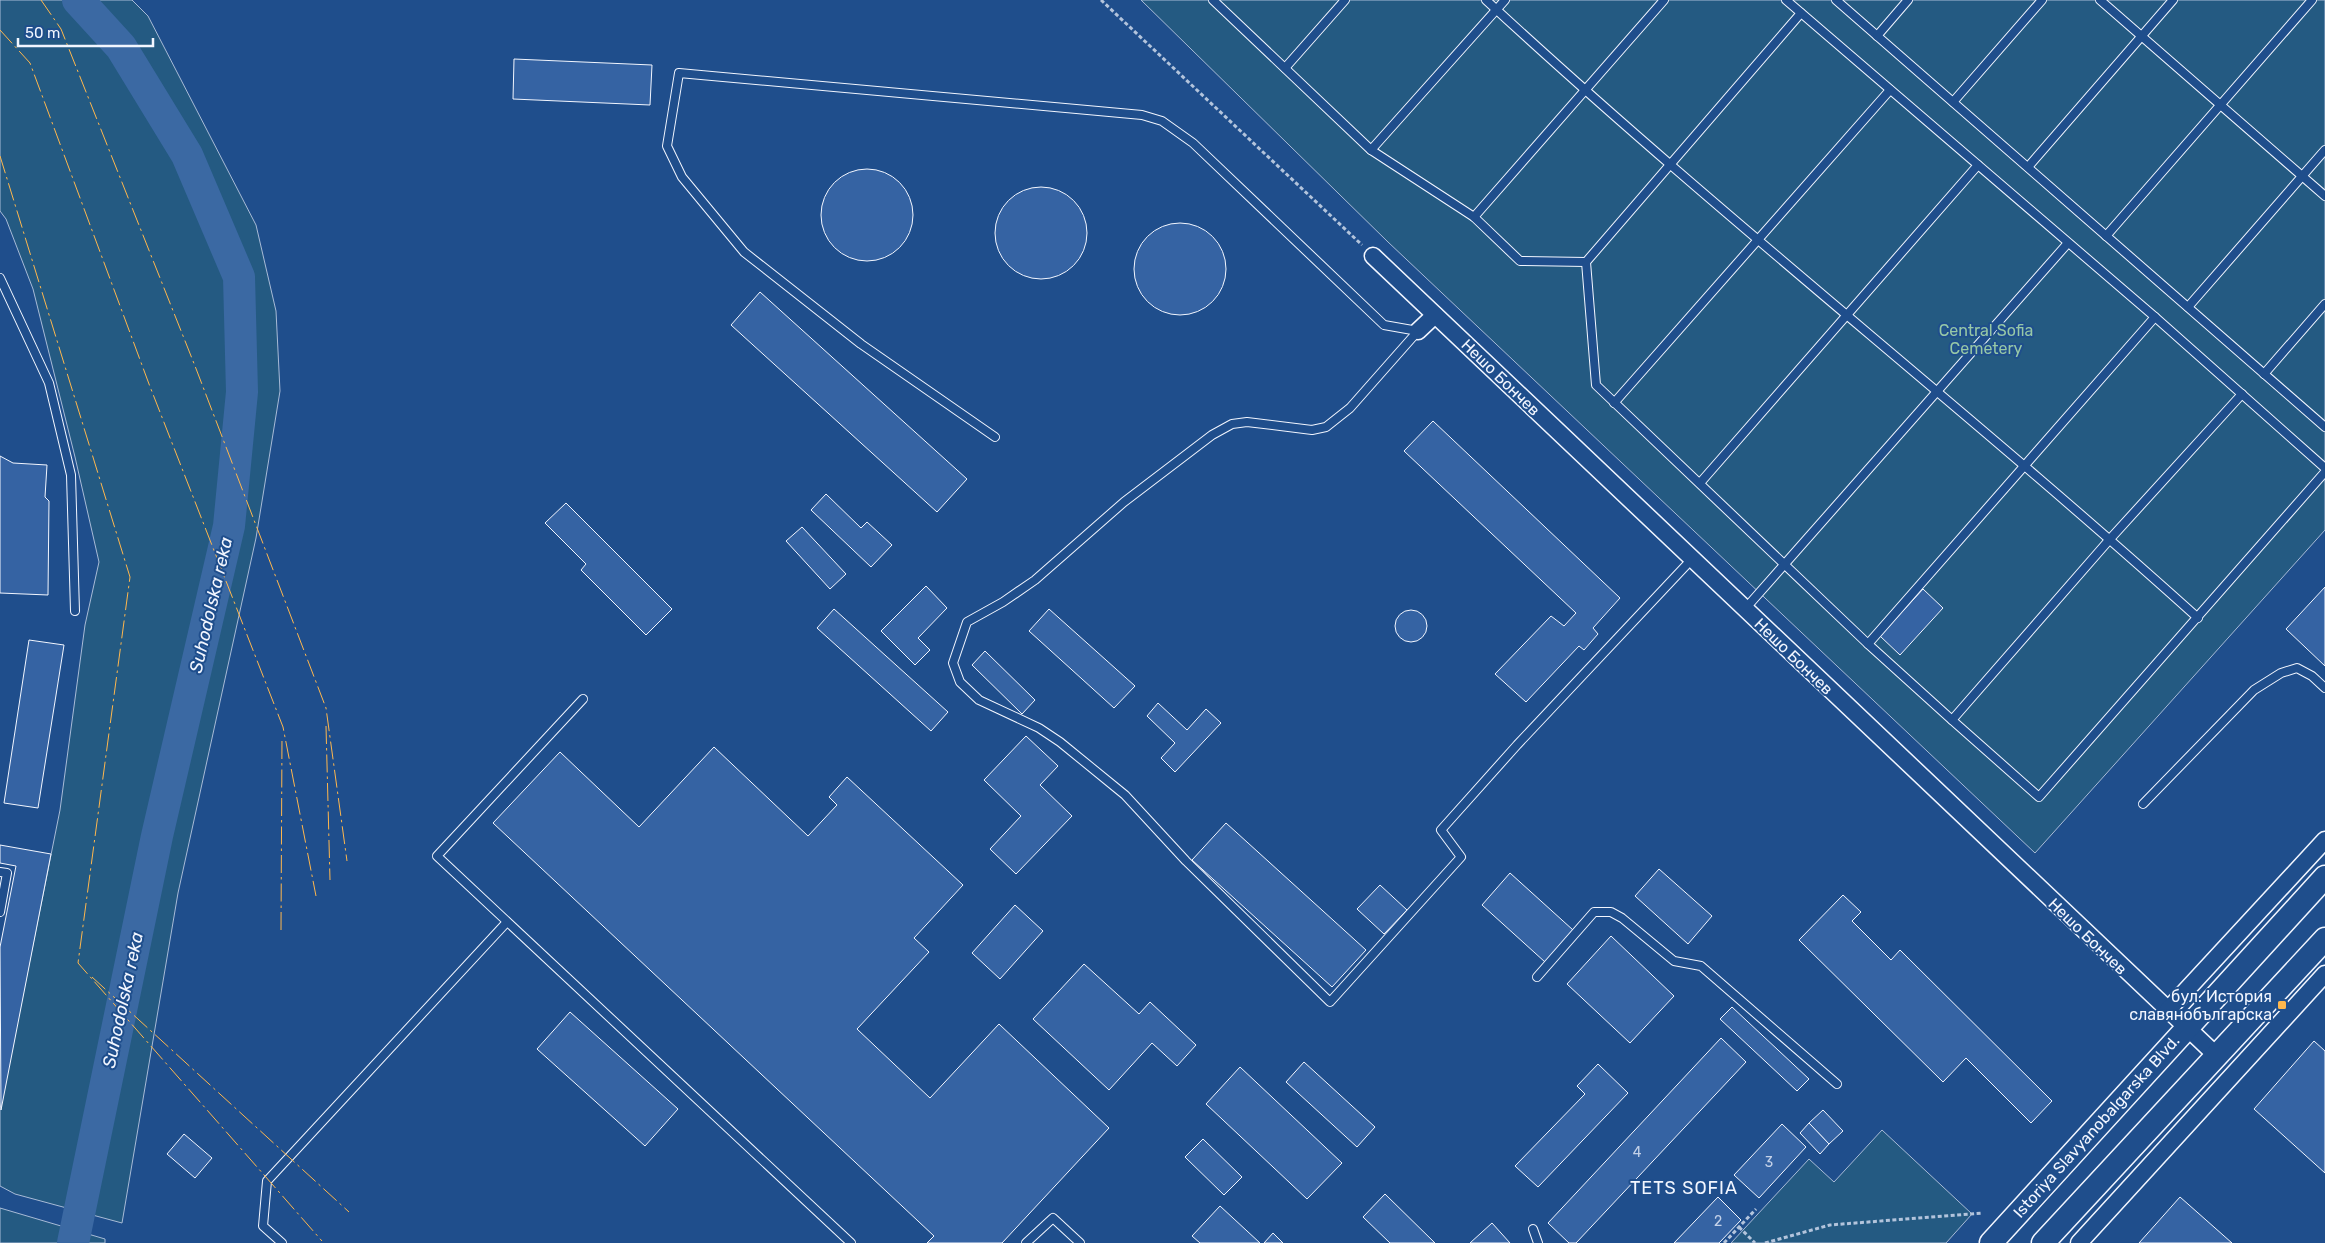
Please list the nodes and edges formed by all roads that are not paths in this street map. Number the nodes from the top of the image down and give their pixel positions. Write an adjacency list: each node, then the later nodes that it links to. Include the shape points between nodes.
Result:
1 (1213, 0): 17 (lane)
2 (1345, 0): 17 (lane)
3 (1486, 0): 13 (lane)
4 (1505, 0): 13 (lane)
5 (1664, 0): 19 (lane)
6 (1786, 0): 14 (lane)
7 (1836, 0): 15 (lane)
8 (1908, 0): 15 (lane)
9 (2042, 0): 20 (lane)
10 (2100, 0): 16 (lane)
11 (2173, 0): 16 (lane)
12 (2312, 0): 21 (lane)
13 (1496, 10): 19 (lane); 22 (lane)
14 (1801, 13): 18 (lane); 24 (lane)
15 (1877, 36): 20 (lane)
16 (2142, 36): 21 (lane); 26 (lane)
17 (1284, 68): 22 (lane)
18 (1890, 90): 25 (lane); 31 (lane)
19 (1586, 91): 24 (lane); 29 (lane)
20 (1953, 102): 26 (lane)
21 (2220, 105): 27 (lane); 30 (lane)
22 (1371, 150): 29 (lane)
23 (2325, 150): 27 (lane)
24 (1670, 165): 31 (lane); 34 (lane)
25 (1978, 165): 32 (lane); 39 (lane)
26 (2028, 167): 30 (lane)
27 (2302, 176): 28 (lane); 37 (lane)
28 (2325, 196)
29 (1474, 217): 34 (lane, via 1520,261)
30 (2106, 236): 37 (lane)
31 (1758, 240): 39 (lane); 45 (lane)
32 (2068, 243): 40 (lane); 43 (lane)
33 (1374, 256): 38 (street, Нешо Бончев)
34 (1586, 262): 45 (lane, via 1596,385)
35 (0, 278): 56 (lane, via 48,383 70,475)
36 (2325, 304): 42 (lane)
37 (2188, 307): 42 (lane)
38 (1435, 315): 41 (street); 53 (street, Нешо Бончев)
39 (1847, 315): 43 (lane); 51 (lane)
40 (2155, 318): 44 (lane); 48 (lane)
41 (1418, 331): 47 (lane, via 1384,325 1193,143 1162,121 1142,115 679,73 667,146 682,177 744,252 861,344); 53 (lane, via 1350,408 1326,427 1312,430 1247,422 1232,424 1204,440 1104,518 1035,580 967,622 952,662 960,682 979,700 1039,728 1060,742 1125,794 1186,862 1330,1002 1461,858 1441,830)
42 (2264, 374): 46 (lane)
43 (1938, 393): 48 (lane); 54 (lane)
44 (2242, 394): 49 (lane); 52 (lane)
45 (1614, 403): 51 (lane)
46 (2325, 427)
47 (995, 437)
48 (2025, 466): 52 (lane); 58 (lane)
49 (2325, 468)
50 (2325, 472): 57 (lane)
51 (1700, 483): 54 (lane)
52 (2110, 539): 57 (lane); 61 (lane)
53 (1692, 559): 55 (street, Нешо Бончев)
54 (1784, 566): 55 (lane); 58 (lane)
55 (1745, 609): 71 (street, Нешо Бончев)
56 (75, 611)
57 (2198, 618): 61 (lane, via 2039,797)
58 (1868, 644): 61 (lane)
59 (2325, 688): 62 (lane, via 2298,668 2281,673 2254,690)
60 (584, 699): 67 (lane, via 437,856)
61 (1952, 720)
62 (2143, 804)
63 (2325, 840): 71 (street, Istoriya Slavyanobalgarska Blvd.)
64 (0, 872): 66 (lane, via 7,873)
65 (2325, 877): 72 (main road, Istoriya Slavyanobalgarska Blvd.)
66 (0, 912)
67 (507, 922): 76 (lane, via 267,1181 263,1226); 77 (lane)
68 (2325, 939): 73 (main road)
69 (2325, 974): 83 (street)
70 (1537, 977): 74 (lane, via 1594,912 1611,912 1674,961 1701,966)
71 (2167, 1011): 72 (street, Нешо Бончев)
72 (2185, 1028): 73 (street, Нешо Бончев); 81 (main road, Istoriya Slavyanobalgarska Blvd.)
73 (2216, 1056): 82 (main road)
74 (1837, 1084)
75 (1533, 1229): 80 (lane)
76 (282, 1243)
77 (851, 1243)
78 (1026, 1243): 79 (lane, via 1052,1218)
79 (1080, 1243)
80 (1538, 1243)
81 (1990, 1243)
82 (2043, 1243)
83 (2079, 1243)

